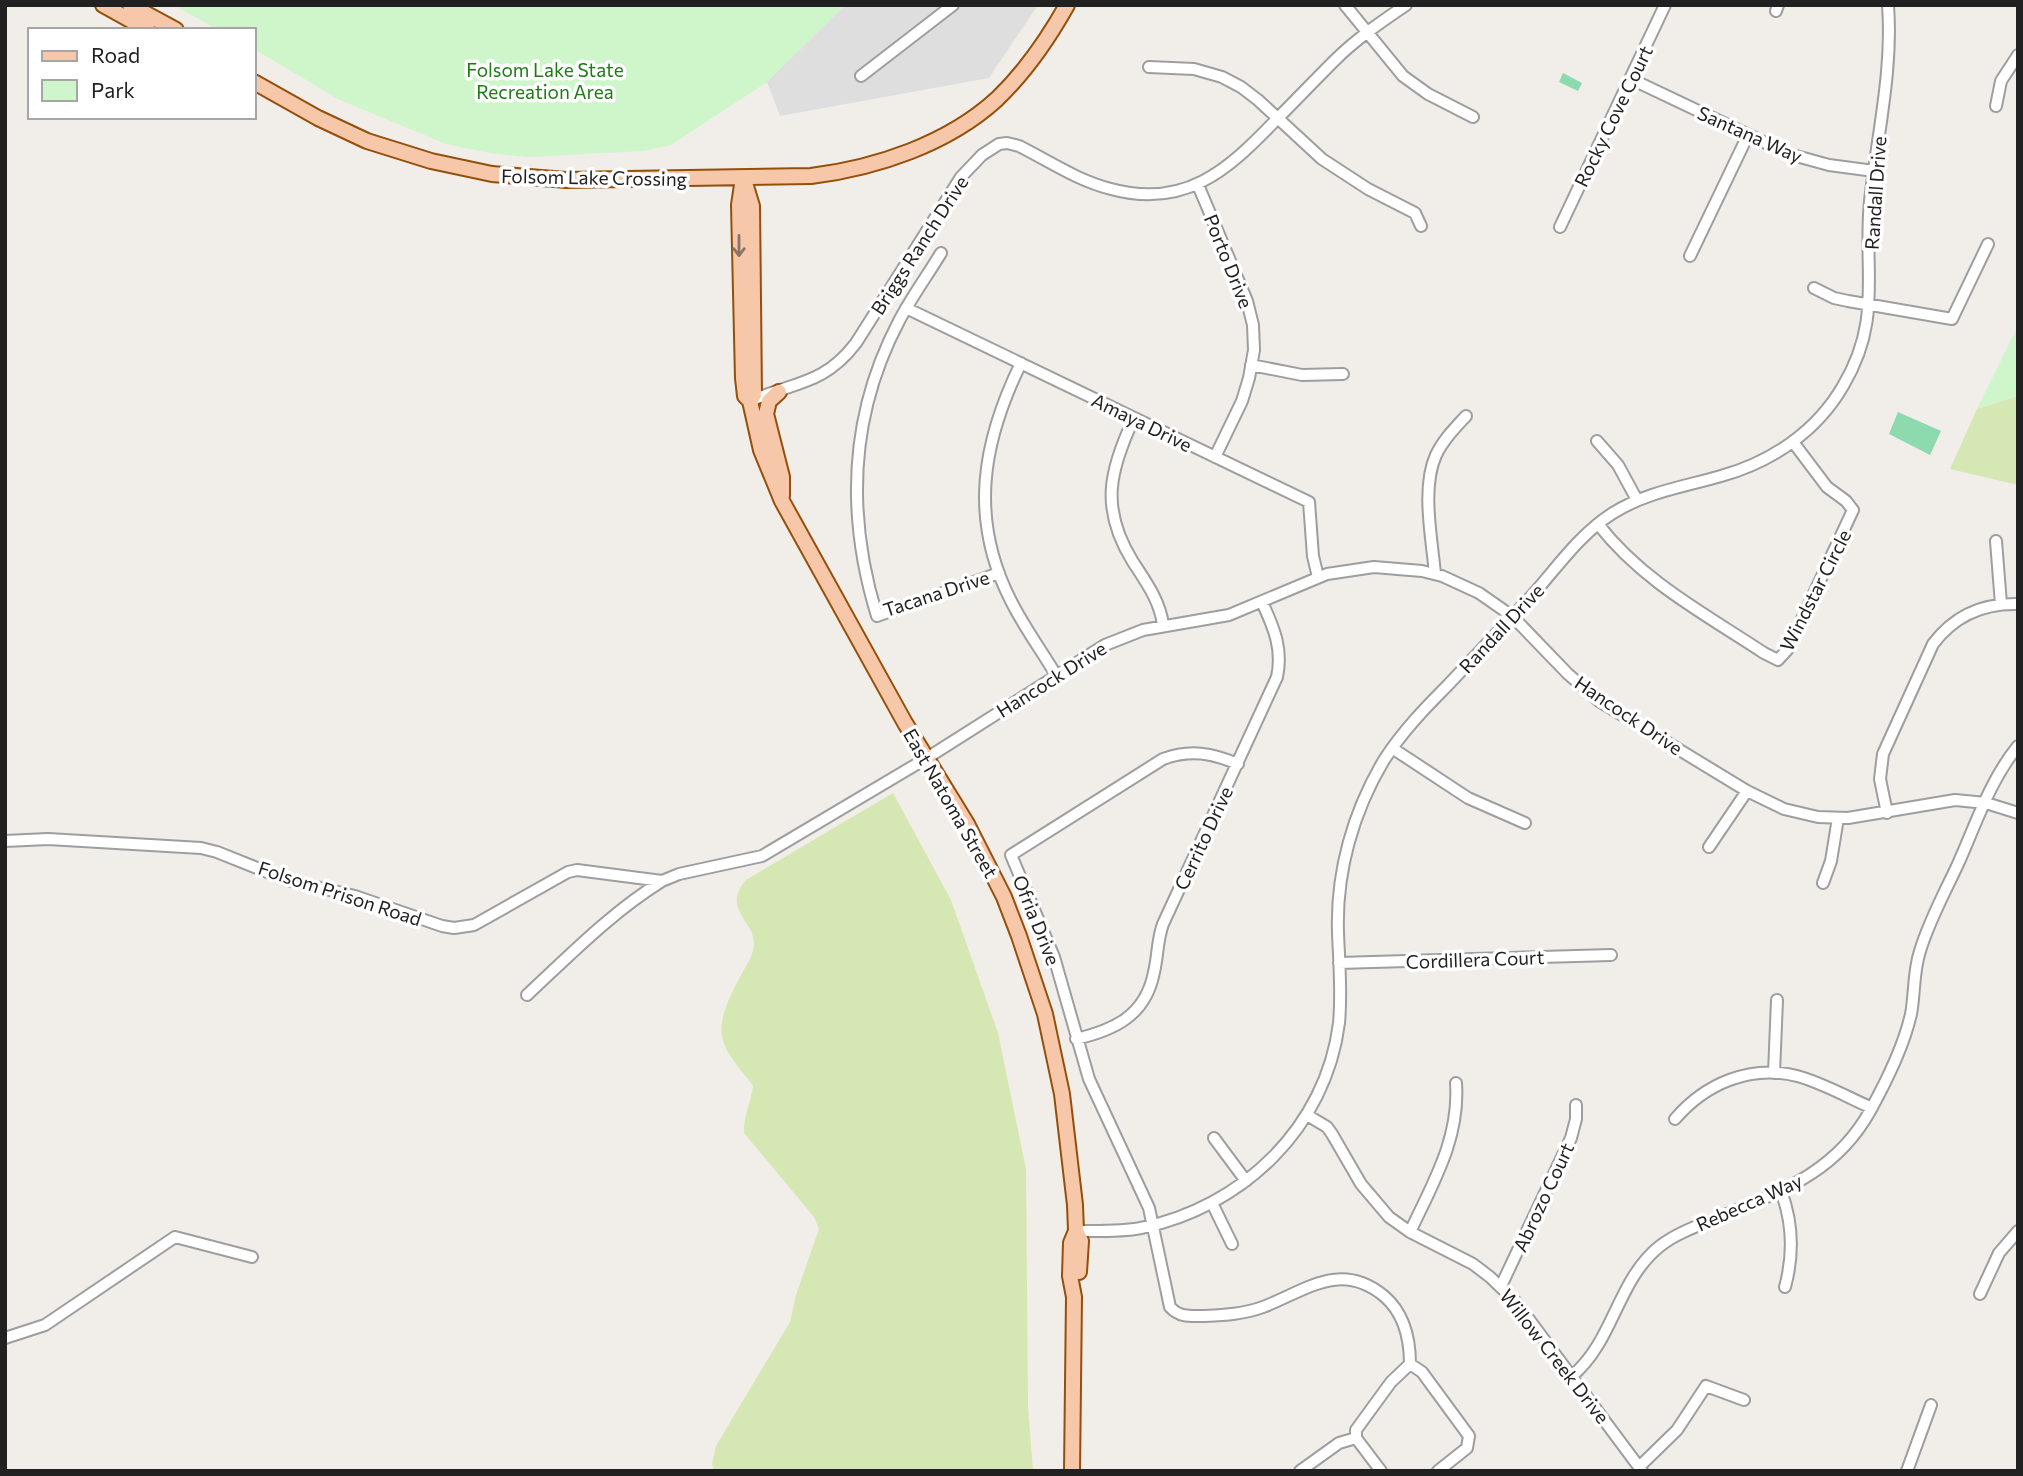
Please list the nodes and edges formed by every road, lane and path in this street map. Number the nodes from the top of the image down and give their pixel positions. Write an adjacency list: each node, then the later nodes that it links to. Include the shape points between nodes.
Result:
1 (103, 5): 9 (main road)
2 (130, 5): 10 (main road)
3 (953, 5): 14 (street)
4 (1067, 5): 22 (main road, via 1027,66 996,99 961,126 927,144 836,173)
5 (1345, 5): 11 (street)
6 (1406, 5): 11 (street, Briggs Ranch Drive)
7 (1665, 5): 15 (street, Rocky Cove Court)
8 (1888, 5): 21 (street, Randall Drive, via 1888,62)
9 (144, 28)
10 (172, 28)
11 (1367, 32): 18 (street, via 1415,86); 19 (street, Briggs Ranch Drive)
12 (2018, 55): 17 (street, via 2001,80)
13 (1149, 67): 19 (street, via 1180,66 1222,77)
14 (861, 76)
15 (1631, 79): 20 (street, Santana Way); 25 (street, Rocky Cove Court)
16 (256, 83): 22 (main road, Folsom Lake Crossing, via 367,141 492,174 566,180)
17 (1996, 106)
18 (1473, 117)
19 (1278, 118): 23 (street, Briggs Ranch Drive, via 1236,161); 24 (street, via 1340,172 1415,213)
20 (1748, 135): 21 (street, Santana Way, via 1809,160); 28 (street)
21 (1874, 171): 30 (street, Randall Drive)
22 (743, 178): 36 (main road, East Natoma Street, via 738,271 744,396)
23 (1198, 185): 33 (street, Porto Drive, via 1247,301 1253,325); 35 (street, Briggs Ranch Drive, via 1156,194 1113,190 1019,146 999,144 971,165 952,190 839,364)
24 (1421, 226)
25 (1560, 227)
26 (1988, 244): 30 (street, via 1952,319)
27 (941, 253): 31 (street, Tacana Drive)
28 (1690, 256)
29 (1814, 288): 30 (street, via 1834,298)
30 (1870, 304): 40 (street, Randall Drive, via 1860,348 1843,386 1824,414)
31 (906, 308): 32 (street, Amaya Drive); 46 (street, Tacana Drive, via 878,369 859,444 858,533 877,616)
32 (1021, 363): 38 (street, Amaya Drive); 46 (street, via 995,424 986,465 986,515)
33 (1251, 365): 34 (street, via 1302,375); 41 (street, Porto Drive, via 1242,401)
34 (1343, 374)
35 (779, 392): 36 (street, Briggs Ranch Drive); 43 (main road, via 769,401 766,414 782,477)
36 (750, 401): 43 (main road, East Natoma Street, via 761,450)
37 (1466, 416): 47 (street, via 1440,447 1431,471)
38 (1134, 418): 41 (street, Amaya Drive); 53 (street, via 1112,473 1113,515 1125,549 1157,601)
39 (1597, 441): 42 (street, via 1618,465)
40 (1793, 442): 42 (street, Randall Drive, via 1761,462); 44 (street, Windstar Circle, via 1827,487 1853,510 1788,649 1778,660 1657,584)
41 (1215, 457): 48 (street, Amaya Drive, via 1310,502)
42 (1637, 500): 44 (street, Randall Drive)
43 (782, 501): 57 (main road, East Natoma Street)
44 (1598, 524): 52 (street, Randall Drive)
45 (1996, 541): 50 (street)
46 (999, 573): 54 (street)
47 (1435, 574): 48 (street, Hancock Drive, via 1374,567); 52 (street, Hancock Drive, via 1479,593)
48 (1318, 578): 49 (street, Hancock Drive)
49 (1262, 603): 53 (street, Hancock Drive, via 1229,615); 58 (street, Cerrito Drive, via 1276,635 1278,669)
50 (2001, 604): 51 (street); 61 (street, via 1976,610 1955,622 1927,655 1883,754 1880,779)
51 (2018, 604)
52 (1512, 616): 56 (street, Randall Drive); 59 (street, Hancock Drive, via 1591,695)
53 (1163, 625): 54 (street, Hancock Drive, via 1123,636)
54 (1056, 675): 57 (street, Hancock Drive)
55 (2018, 746): 60 (street, Rebecca Way)
56 (1392, 748): 64 (street, via 1468,798); 70 (street, Randall Drive, via 1365,796 1347,846 1339,899)
57 (927, 758): 67 (street, Folsom Prison Road, via 762,856); 85 (main road, East Natoma Street, via 986,860 1033,974 1062,1094)
58 (1238, 764): 73 (street, Cerrito Drive, via 1160,932 1146,996 1116,1026); 73 (street, Ofria Drive, via 1205,753 1163,758 1011,855 1050,948)
59 (1747, 791): 63 (street, Hancock Drive, via 1784,809); 66 (street)
60 (1986, 803): 61 (street, Hancock Drive, via 1940,801); 62 (street, Hancock Drive); 77 (street, Rebecca Way, via 1920,950 1908,1024)
61 (1887, 813): 63 (street, Hancock Drive)
62 (2018, 813)
63 (1838, 818): 68 (street)
64 (1525, 823)
65 (5, 841): 67 (street, Folsom Prison Road, via 48,839 201,848 305,886 355,896 454,928 474,925 568,872)
66 (1710, 847)
67 (662, 881): 71 (street, Folsom Prison Road, via 609,919)
68 (1823, 883)
69 (1611, 955): 70 (street, Cordillera Court)
70 (1339, 963): 78 (street, Randall Drive, via 1337,1035)
71 (527, 995)
72 (1777, 1000): 74 (street)
73 (1076, 1039): 84 (street, Ofria Drive, via 1089,1079 1142,1189)
74 (1774, 1073): 77 (street, via 1812,1081); 79 (street, via 1743,1076 1714,1086)
75 (1455, 1083): 87 (street, via 1457,1111 1451,1140)
76 (1576, 1105): 90 (street, Abrozo Court, via 1571,1138)
77 (1872, 1108): 82 (street, Rebecca Way, via 1855,1135 1829,1161)
78 (1307, 1115): 81 (street, Randall Drive, via 1282,1148); 87 (street, Willow Creek Drive, via 1327,1127 1378,1207)
79 (1675, 1119)
80 (1214, 1138): 81 (street)
81 (1247, 1181): 83 (street, Randall Drive)
82 (1781, 1191): 91 (street, via 1791,1233); 95 (street, Rebecca Way, via 1688,1229 1657,1249 1630,1282 1600,1346)
83 (1212, 1203): 84 (street, Randall Drive); 88 (street)
84 (1153, 1225): 85 (street, Randall Drive); 94 (street, Ofria Drive, via 1167,1301 1174,1312 1226,1315 1264,1306 1322,1281 1355,1282 1377,1291 1397,1311)
85 (1076, 1231): 100 (main road, East Natoma Street, via 1070,1276 1074,1297)
86 (2018, 1231): 92 (street, via 1999,1253)
87 (1410, 1232): 90 (street, Willow Creek Drive, via 1473,1264)
88 (1232, 1244)
89 (252, 1257): 93 (street, via 175,1237 45,1325)
90 (1501, 1286): 95 (street, Willow Creek Drive)
91 (1785, 1287)
92 (1980, 1294)
93 (5, 1338)
94 (1410, 1364): 98 (street, via 1358,1427); 103 (street, via 1422,1372 1469,1436 1467,1448)
95 (1572, 1376): 99 (street, Willow Creek Drive)
96 (1744, 1400): 99 (street, via 1706,1386 1677,1430)
97 (1931, 1405): 104 (street)
98 (1356, 1438): 101 (street, via 1339,1443); 102 (street)
99 (1641, 1469)
100 (1072, 1471)
101 (1300, 1471)
102 (1381, 1471)
103 (1438, 1471)
104 (1907, 1471)

